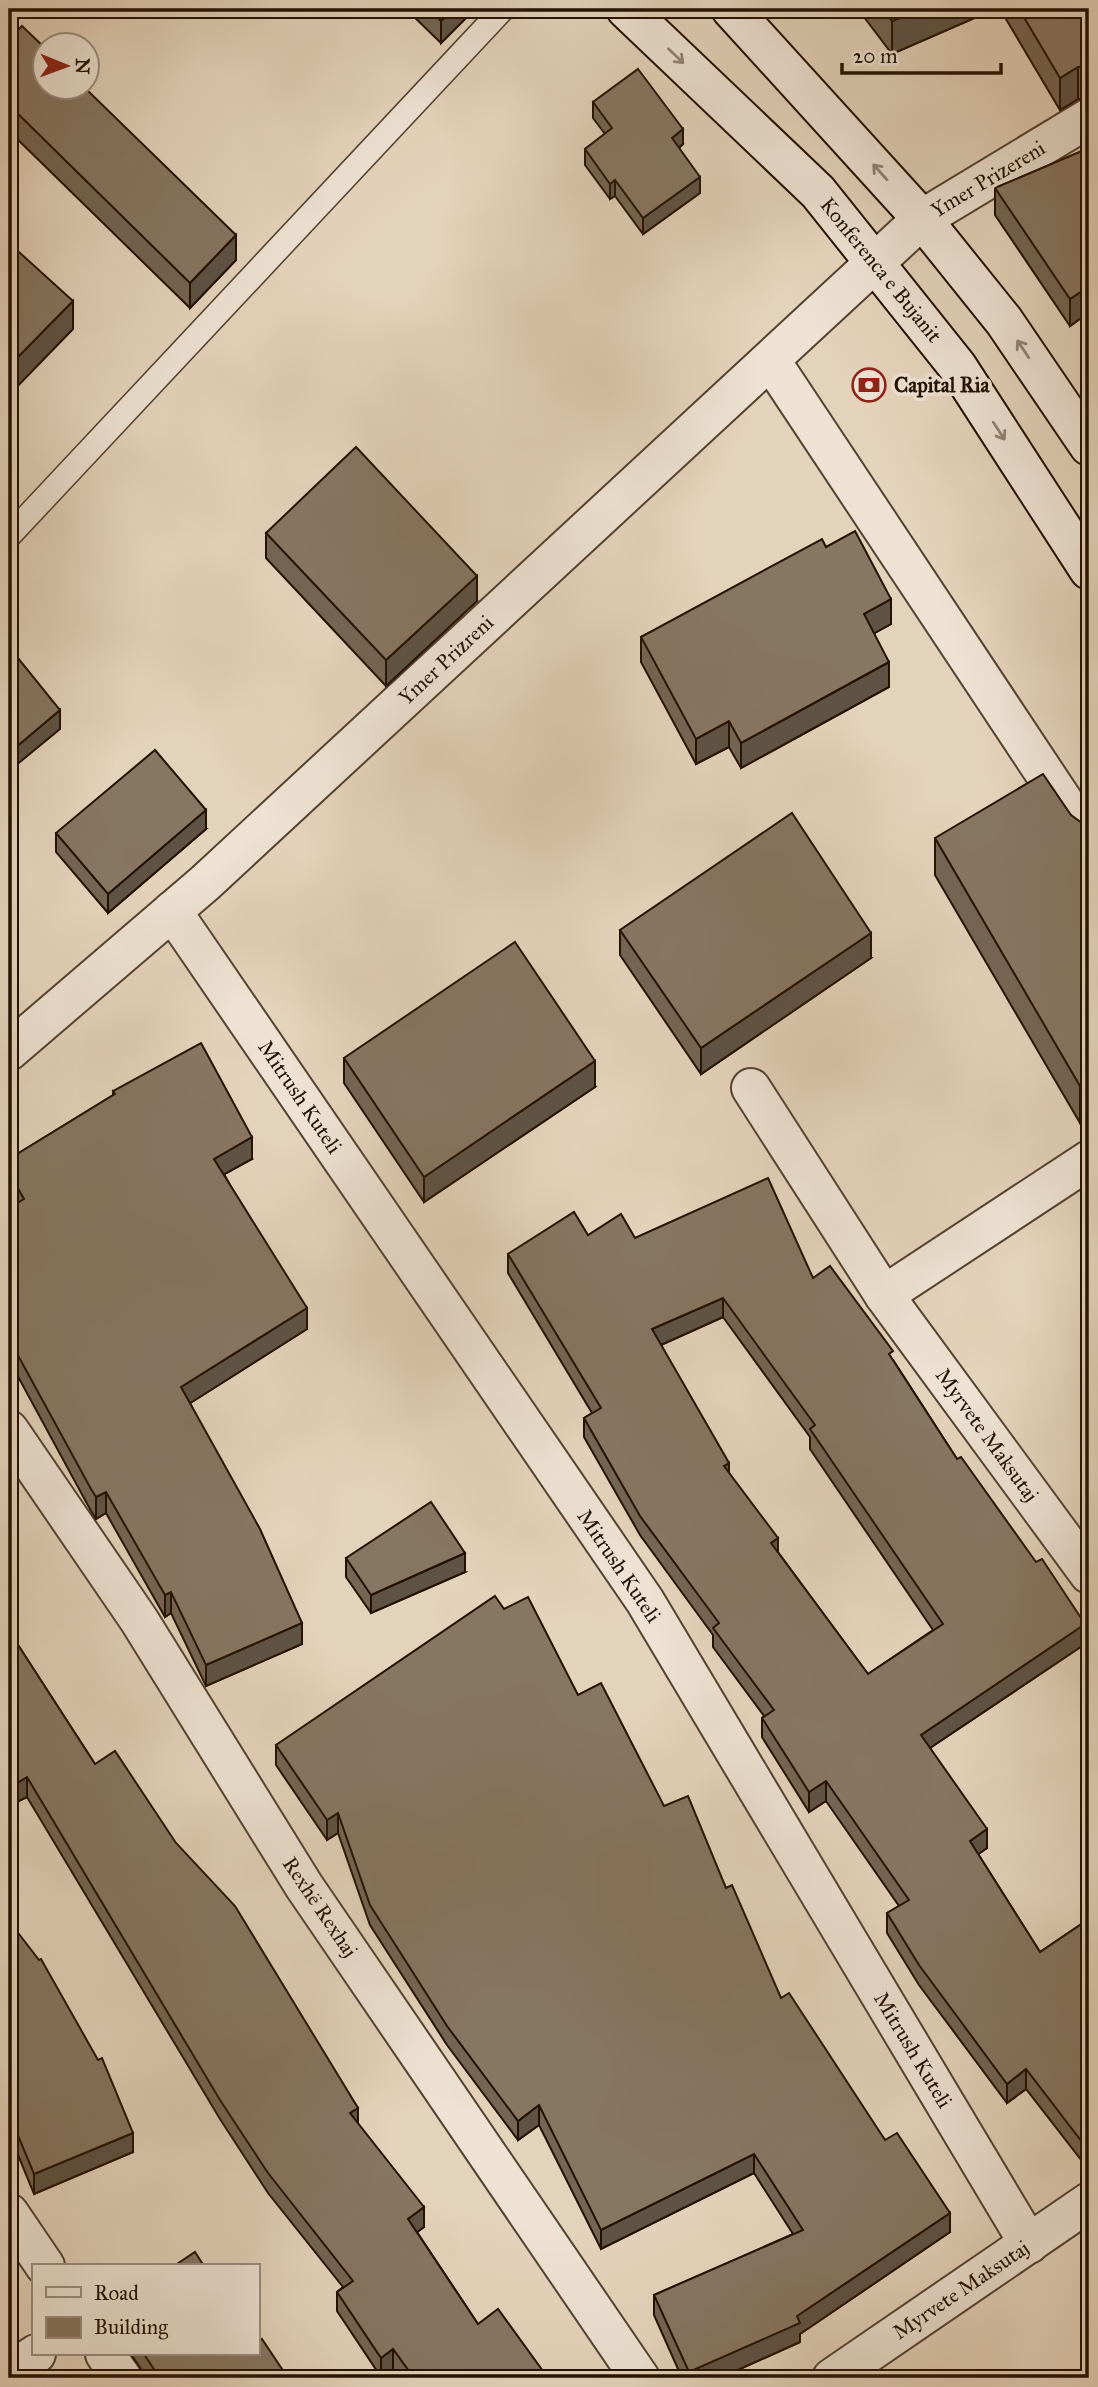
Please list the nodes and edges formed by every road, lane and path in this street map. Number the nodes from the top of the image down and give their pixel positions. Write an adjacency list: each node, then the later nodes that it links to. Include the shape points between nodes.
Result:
1 (503, 9): 9 (lane)
2 (626, 9): 6 (street, Konferenca e Bujanit, one-way to 6, via 818,192)
3 (731, 9): 5 (street, one-way to 3)
4 (1089, 118): 5 (street, Ymer Prizereni)
5 (922, 219): 6 (street, Ymer Prizereni); 8 (street, one-way to 5, via 1004,321)
6 (877, 264): 7 (street, Ymer Prizreni); 10 (street, Konferenca e Bujanit, one-way to 10, via 957,366)
7 (771, 361): 11 (street); 12 (street, Ymer Prizreni)
8 (1089, 446)
9 (9, 536)
10 (1089, 570)
11 (1089, 840)
12 (172, 911): 13 (street, Ymer Prizreni); 21 (street, Mitrush Kuteli, via 645,1601)
13 (9, 1051)
14 (751, 1088): 16 (street, Myrvete Maksutaj)
15 (1089, 1160): 16 (street)
16 (884, 1295): 18 (street, Myrvete Maksutaj)
17 (9, 1430): 27 (street, Rexhë Rexhaj, via 139,1620 304,1886)
18 (1089, 1574)
19 (1089, 2202): 21 (street, Myrvete Maksutaj)
20 (9, 2213): 22 (street)
21 (1029, 2244): 28 (street, Myrvete Maksutaj)
22 (44, 2264)
23 (33, 2356): 25 (street)
24 (106, 2356): 26 (street)
25 (9, 2372)
26 (122, 2378)
27 (640, 2378)
28 (832, 2378)

